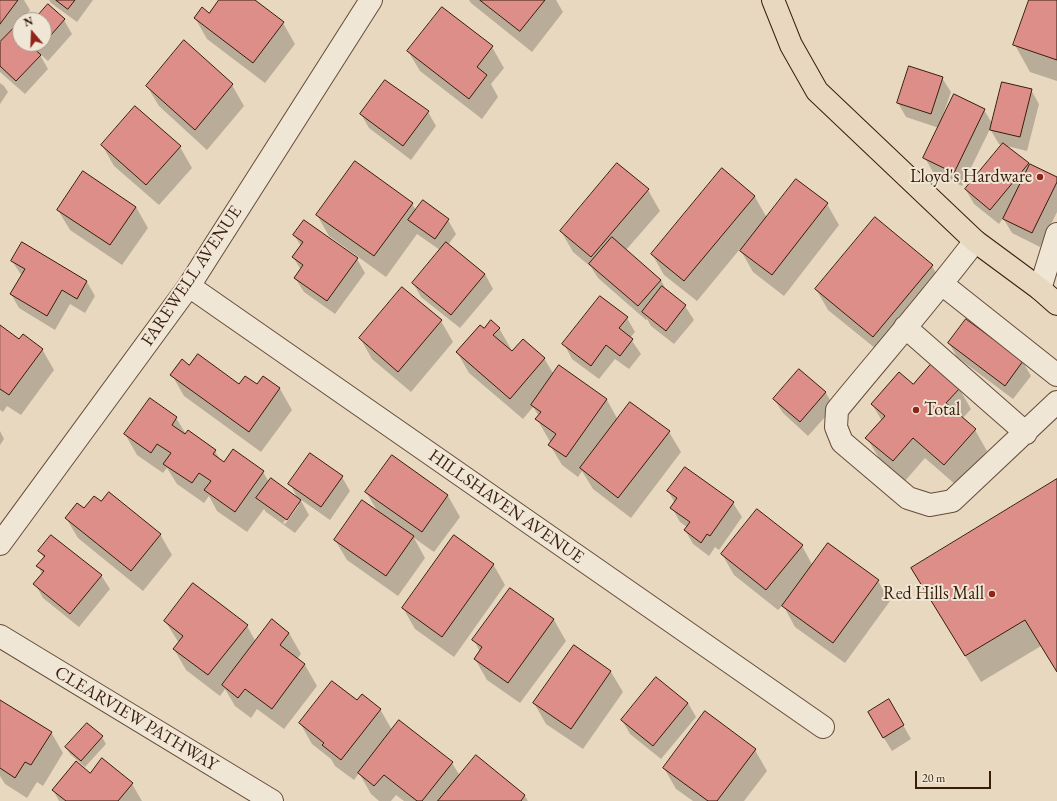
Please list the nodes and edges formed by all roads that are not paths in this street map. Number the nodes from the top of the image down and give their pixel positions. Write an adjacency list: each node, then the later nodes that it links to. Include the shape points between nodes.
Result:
1 (371, 0): 6 (street, FAREWELL AVENUE)
2 (773, 0): 4 (main road, via 791,46 817,92)
3 (1057, 234): 7 (street)
4 (975, 242): 5 (street); 7 (main road)
5 (942, 284): 9 (street); 10 (street)
6 (189, 286): 13 (street, FAREWELL AVENUE); 15 (street, HILLSHAVEN AVENUE)
7 (1040, 289): 8 (main road)
8 (1057, 304)
9 (905, 327): 12 (street); 12 (street, via 837,410 836,427 842,442 908,498 930,505 952,501)
10 (1057, 375)
11 (1057, 402): 12 (street)
12 (1026, 433)
13 (0, 544)
14 (0, 636): 16 (street, CLEARVIEW PATHWAY)
15 (823, 727)
16 (272, 801)

